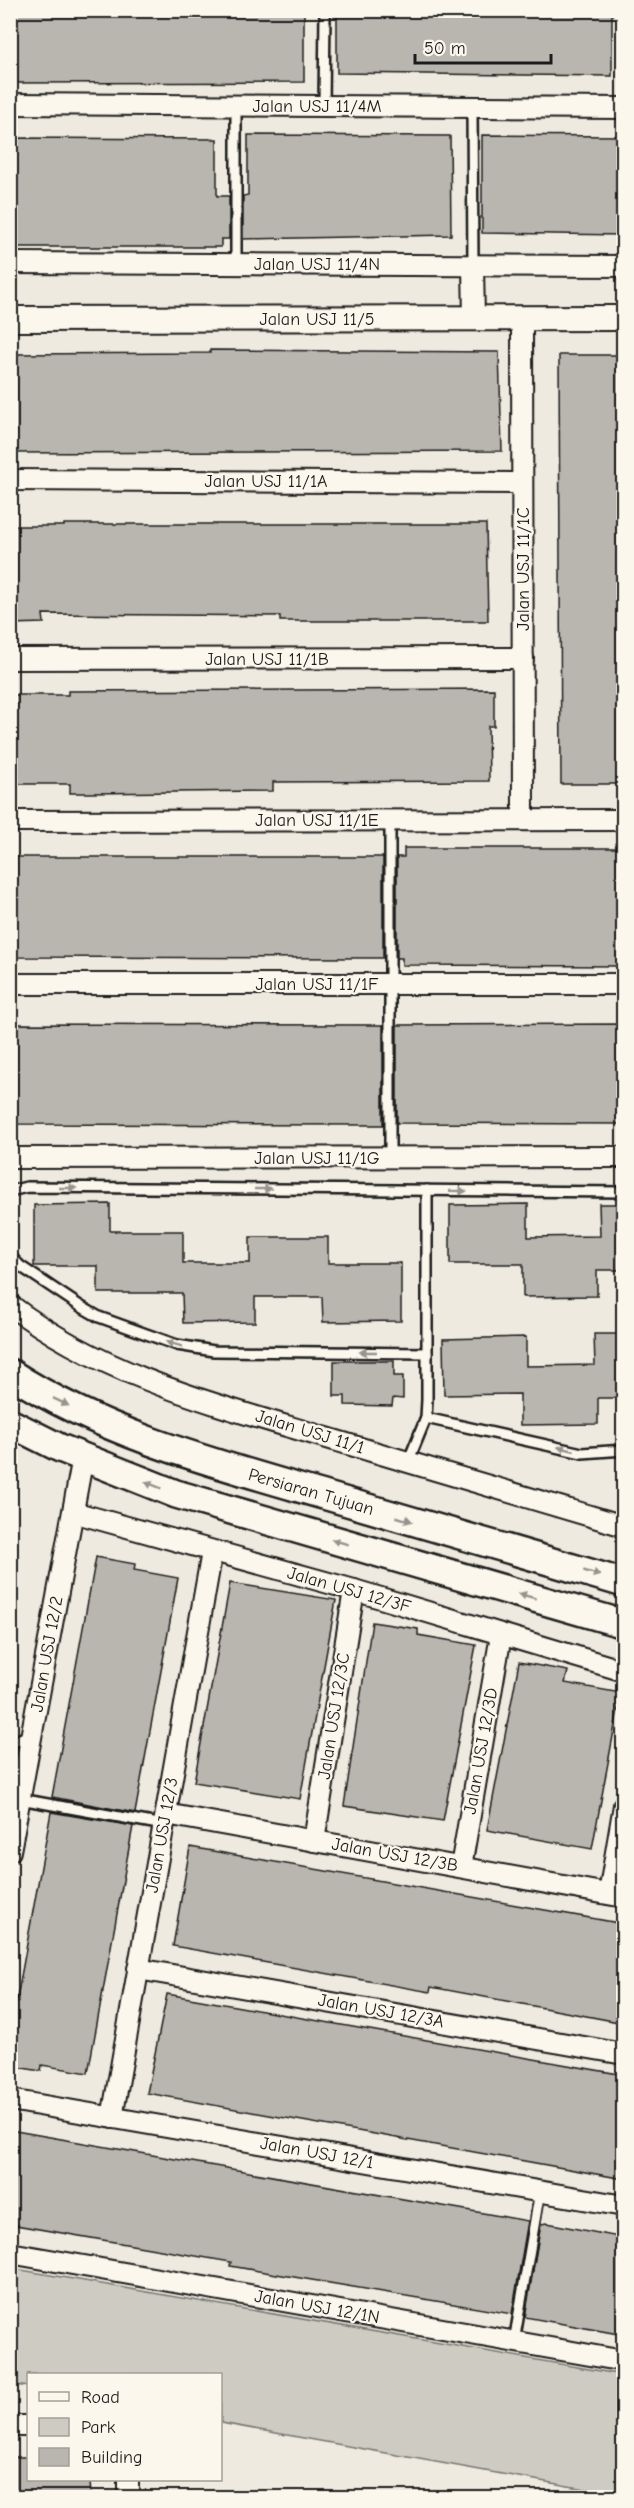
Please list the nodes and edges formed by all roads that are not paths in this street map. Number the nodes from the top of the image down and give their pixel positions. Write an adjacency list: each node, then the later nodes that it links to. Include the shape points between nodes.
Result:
1 (324, 10): 4 (lane)
2 (10, 104): 3 (street, Jalan USJ 11/4M)
3 (236, 106): 4 (street, Jalan USJ 11/4M); 8 (lane)
4 (324, 106): 5 (street, Jalan USJ 11/4M)
5 (472, 107): 6 (street, Jalan USJ 11/4M); 9 (lane)
6 (624, 108)
7 (10, 262): 8 (street, Jalan USJ 11/4N)
8 (236, 264): 9 (street, Jalan USJ 11/4N)
9 (473, 265): 10 (street, Jalan USJ 11/4N); 13 (street)
10 (624, 266)
11 (624, 318): 14 (street, Jalan USJ 11/5)
12 (10, 319): 13 (street, Jalan USJ 11/5)
13 (474, 319): 14 (street, Jalan USJ 11/5)
14 (522, 319): 16 (street, Jalan USJ 11/1C)
15 (10, 480): 16 (street, Jalan USJ 11/1A)
16 (522, 483): 17 (street, Jalan USJ 11/1C)
17 (523, 658): 18 (street, Jalan USJ 11/1B); 20 (street, Jalan USJ 11/1C)
18 (10, 659)
19 (390, 820): 20 (street, Jalan USJ 11/1E); 22 (street, Jalan USJ 11/1E); 24 (lane)
20 (523, 820): 21 (street, Jalan USJ 11/1E)
21 (624, 820)
22 (10, 821)
23 (10, 984): 24 (street, Jalan USJ 11/1F)
24 (390, 984): 25 (street, Jalan USJ 11/1F); 28 (lane)
25 (624, 984)
26 (624, 1157): 28 (street, Jalan USJ 11/1G)
27 (10, 1158): 28 (street, Jalan USJ 11/1G)
28 (390, 1158)
29 (427, 1190): 30 (lane, one-way to 29, via 27,1187); 31 (lane, one-way to 31); 34 (lane)
30 (10, 1191)
31 (624, 1192)
32 (10, 1256): 34 (lane, one-way to 32, via 214,1351 177,1346 99,1317)
33 (10, 1305): 40 (street, Jalan USJ 11/1, via 91,1356 141,1379)
34 (427, 1353): 36 (lane)
35 (10, 1373): 44 (main road, Persiaran Tujuan, one-way to 44, via 89,1416 240,1471)
36 (426, 1418): 38 (lane, one-way to 36, via 582,1453); 40 (lane)
37 (10, 1423): 39 (main road)
38 (624, 1450)
39 (83, 1457): 41 (street, Jalan USJ 12/2); 46 (main road, one-way to 39, via 176,1494)
40 (408, 1462): 42 (street, Jalan USJ 11/1)
41 (73, 1512): 43 (street, Jalan USJ 12/3F); 49 (street, Jalan USJ 12/2)
42 (624, 1526)
43 (212, 1552): 45 (street, Jalan USJ 12/3F); 53 (street, Jalan USJ 12/3)
44 (624, 1583)
45 (354, 1590): 47 (street, Jalan USJ 12/3F); 54 (street, Jalan USJ 12/3C)
46 (624, 1624)
47 (501, 1635): 48 (street, Jalan USJ 12/3F); 56 (street, Jalan USJ 12/3D)
48 (624, 1671)
49 (32, 1734): 50 (lane); 52 (street, Jalan USJ 12/2)
50 (10, 1743)
51 (624, 1805): 57 (street)
52 (16, 1810): 53 (lane); 55 (street, Jalan USJ 12/2)
53 (165, 1819): 54 (street, Jalan USJ 12/3B); 58 (street, Jalan USJ 12/3)
54 (314, 1841): 56 (street, Jalan USJ 12/3B)
55 (10, 1851)
56 (460, 1867): 57 (street, Jalan USJ 12/3B)
57 (616, 1895)
58 (138, 1969): 59 (street, Jalan USJ 12/3A); 61 (street, Jalan USJ 12/3)
59 (624, 2054)
60 (10, 2100): 61 (street, Jalan USJ 12/1)
61 (112, 2118): 62 (street, Jalan USJ 12/1)
62 (540, 2191): 63 (street, Jalan USJ 12/1); 65 (lane)
63 (624, 2206)
64 (10, 2253): 65 (street, Jalan USJ 12/1N)
65 (514, 2342): 66 (street, Jalan USJ 12/1N)
66 (624, 2361)
67 (10, 2426): 68 (street)
68 (27, 2426)
69 (128, 2481): 70 (street)
70 (128, 2498)

